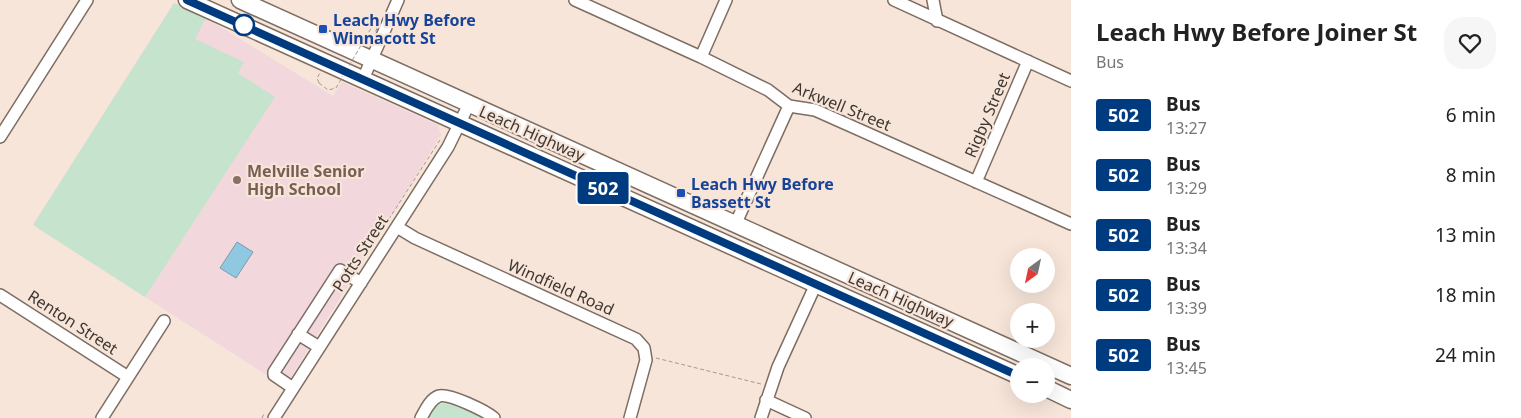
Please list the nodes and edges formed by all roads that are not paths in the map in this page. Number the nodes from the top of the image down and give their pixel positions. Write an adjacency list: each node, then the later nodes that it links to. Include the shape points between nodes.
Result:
1 (87, 0): 18 (street)
2 (187, 0): 13 (highway, Leach Highway)
3 (240, 0): 11 (highway, Leach Highway)
4 (398, 0): 11 (street)
5 (576, 0): 10 (street, Arkwell Street)
6 (726, 0): 10 (street)
7 (894, 0): 9 (street)
8 (933, 0): 9 (street)
9 (937, 21): 12 (street)
10 (701, 57): 16 (street, Arkwell Street, via 768,90)
11 (372, 59): 13 (street); 15 (highway, Leach Highway)
12 (1028, 61): 14 (street); 19 (street, Rigby Street)
13 (363, 79): 17 (highway, Leach Highway)
14 (1071, 81)
15 (469, 104): 17 (street, Potts Street); 21 (highway, Leach Highway)
16 (790, 106): 19 (street, Arkwell Street, via 815,110); 21 (street)
17 (460, 124): 22 (street, Potts Street); 24 (highway, Leach Highway)
18 (0, 137)
19 (976, 182): 20 (street, Arkwell Street)
20 (1071, 224)
21 (736, 225): 30 (highway, Leach Highway)
22 (397, 226): 23 (street, Potts Street); 40 (street, Windfield Road, via 415,238 636,338 644,348 645,357)
23 (361, 283): 27 (street, via 340,270); 28 (street, Potts Street)
24 (816, 284): 29 (highway, Leach Highway); 34 (street)
25 (0, 294): 31 (street, Renton Street)
26 (164, 321): 31 (street)
27 (298, 334): 28 (street); 32 (street, via 274,375)
28 (319, 347): 32 (street, Potts Street)
29 (1010, 372)
30 (1071, 376)
31 (128, 377): 37 (street)
32 (293, 388): 36 (street, Potts Street)
33 (1055, 392): 35 (highway)
34 (766, 400): 41 (street); 42 (street)
35 (1071, 400)
36 (270, 414)
37 (102, 418)
38 (421, 418): 39 (street, via 439,396 449,397)
39 (494, 418)
40 (630, 418)
41 (761, 418)
42 (805, 418)

